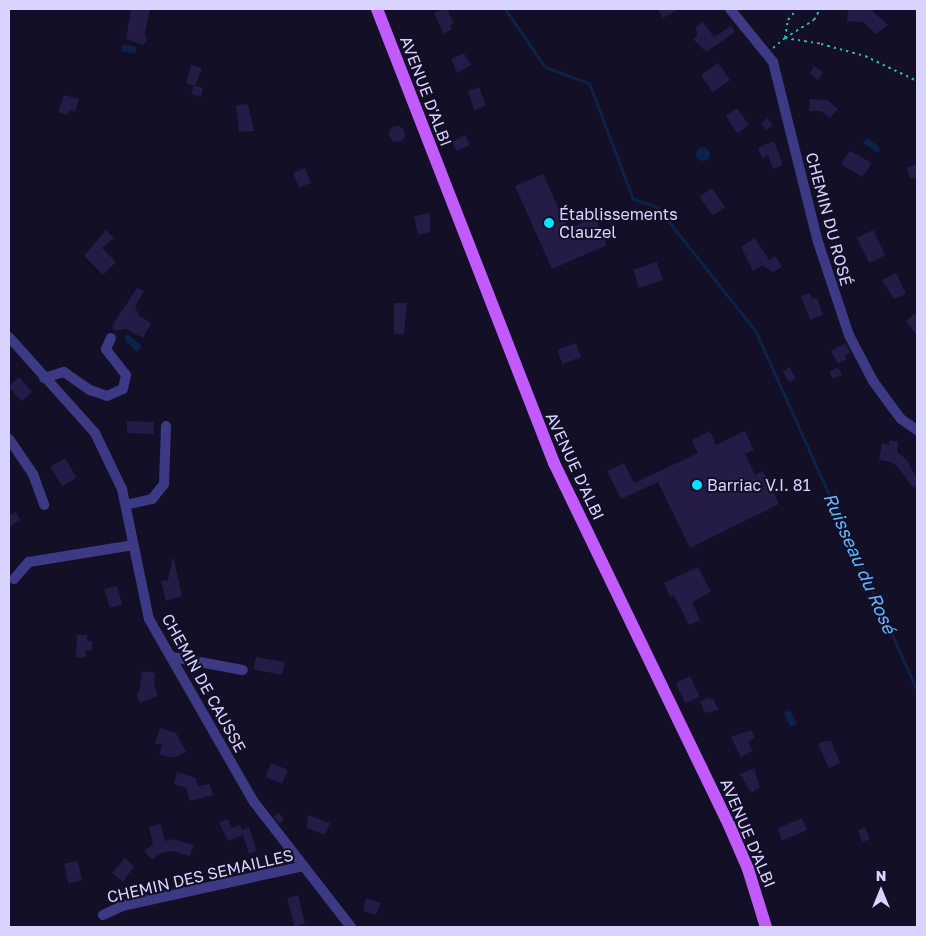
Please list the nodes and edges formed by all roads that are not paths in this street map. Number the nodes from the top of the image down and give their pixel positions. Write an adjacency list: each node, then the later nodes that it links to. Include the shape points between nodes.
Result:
1 (377, 9): 18 (main road, AVENUE D'ALBI, via 554,463 729,825 748,869)
2 (730, 9): 7 (street, CHEMIN DU ROSÉ, via 773,62 820,250 846,328 878,387 901,419)
3 (9, 337): 5 (street, CHEMIN DE CAUSSE)
4 (111, 338): 5 (street, via 106,349 126,375 124,389 107,396 90,390 64,372)
5 (44, 378): 10 (street, CHEMIN DE CAUSSE, via 95,433 122,489)
6 (166, 426): 10 (street, via 164,484 152,499)
7 (917, 430)
8 (9, 439): 9 (street, via 33,474)
9 (44, 505)
10 (126, 505): 11 (street, CHEMIN DE CAUSSE)
11 (134, 545): 12 (street, via 30,562); 13 (street, CHEMIN DE CAUSSE, via 150,619)
12 (14, 579)
13 (172, 657): 14 (street); 15 (street, CHEMIN DE CAUSSE, via 254,802)
14 (242, 670)
15 (304, 866): 16 (street, CHEMIN DES SEMAILLES, via 122,906); 17 (street, CHEMIN DE CAUSSE)
16 (103, 915)
17 (351, 927)
18 (766, 927)

